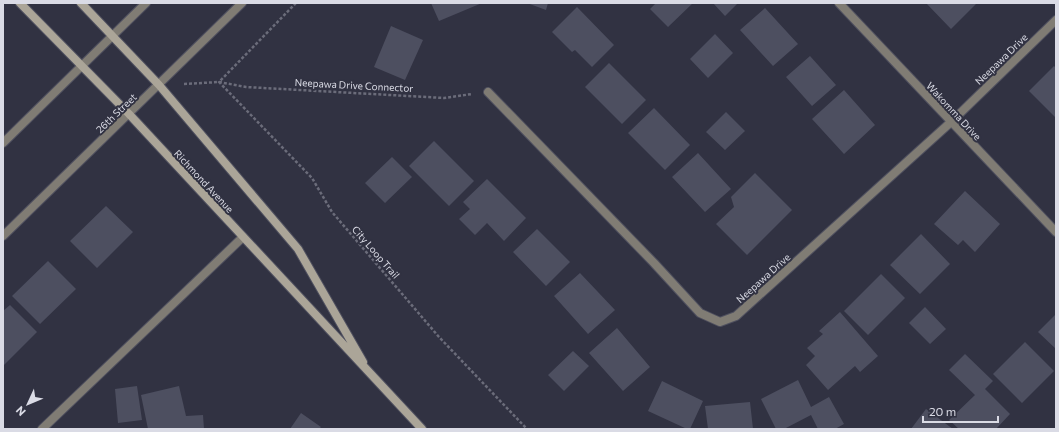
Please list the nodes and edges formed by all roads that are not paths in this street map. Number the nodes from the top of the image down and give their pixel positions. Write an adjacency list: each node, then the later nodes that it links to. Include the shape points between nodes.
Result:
1 (20, 3): 8 (main road, Richmond Avenue)
2 (81, 3): 7 (main road, Richmond Avenue)
3 (146, 3): 7 (street)
4 (242, 3): 9 (street, 26th Street)
5 (839, 3): 12 (street, Wakomma Drive)
6 (1056, 20): 12 (street, Neepawa Drive)
7 (112, 35): 8 (street); 9 (main road, Richmond Avenue)
8 (82, 66): 11 (main road, Richmond Avenue); 13 (street)
9 (159, 85): 11 (street, 26th Street); 17 (main road, Richmond Avenue, via 298,249)
10 (488, 92): 12 (street, Neepawa Drive, via 700,313 720,322 736,316)
11 (129, 114): 15 (street, 26th Street); 16 (main road, Richmond Avenue)
12 (951, 122): 14 (street, Wakomma Drive)
13 (3, 143)
14 (1056, 232)
15 (3, 236)
16 (243, 237): 17 (main road, Richmond Avenue); 18 (street)
17 (370, 375): 19 (main road, Richmond Avenue)
18 (42, 429)
19 (422, 429)

